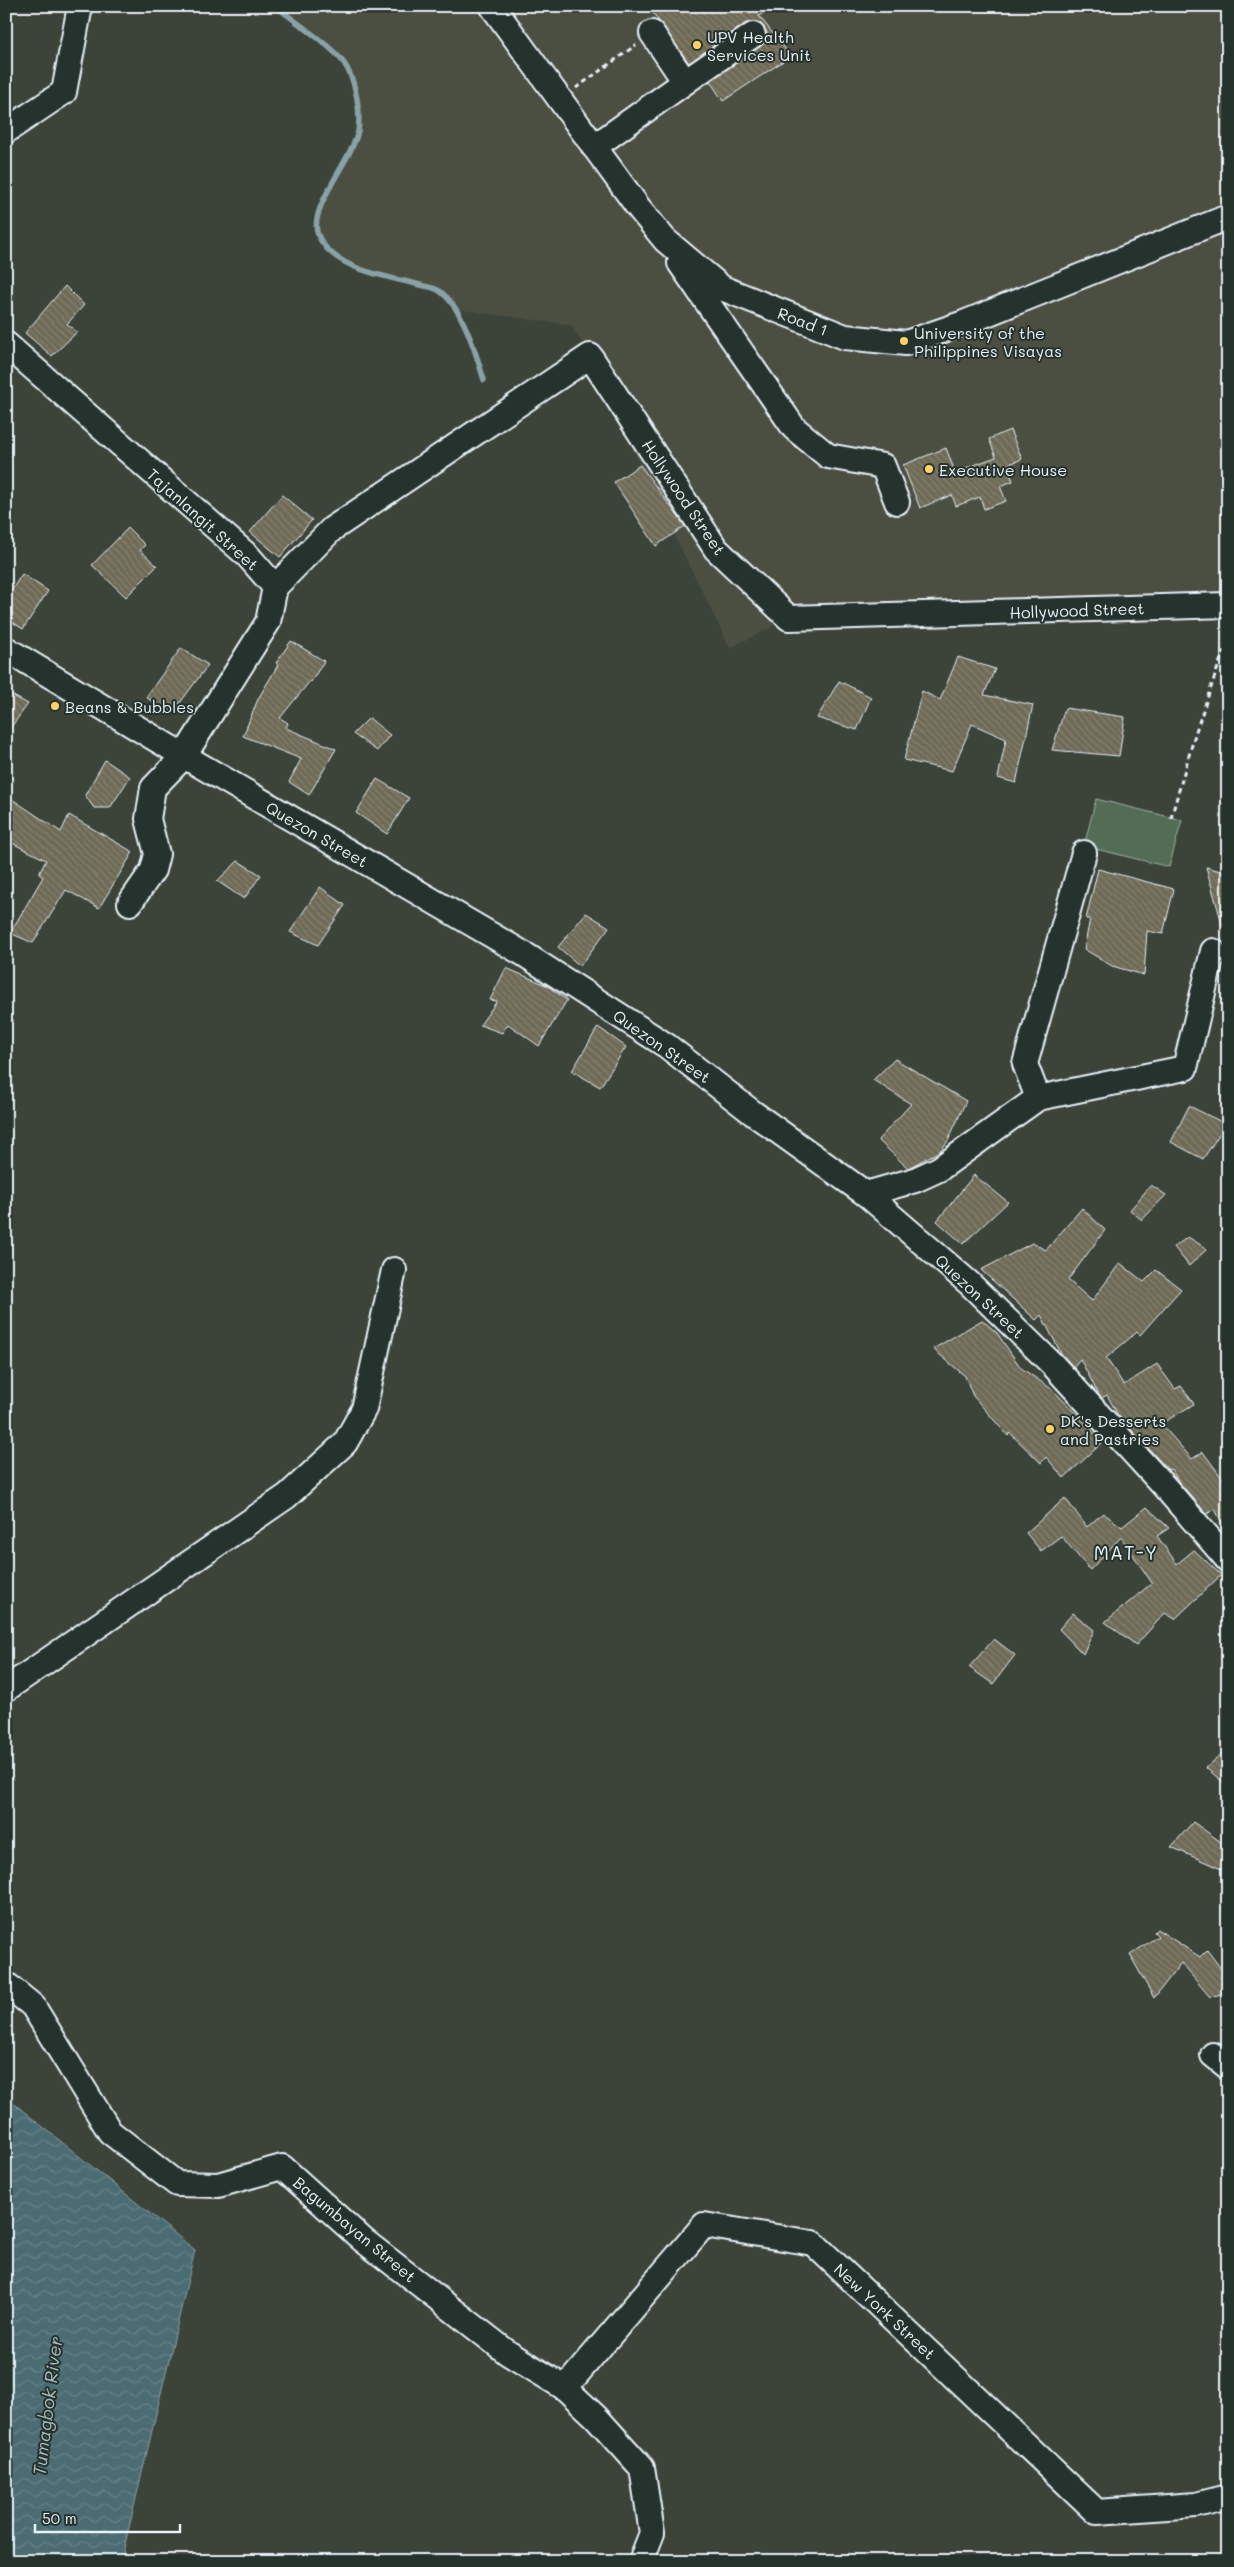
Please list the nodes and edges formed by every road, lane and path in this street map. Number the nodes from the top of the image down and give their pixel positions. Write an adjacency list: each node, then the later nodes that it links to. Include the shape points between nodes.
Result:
1 (80, 6): 7 (street, via 64,92)
2 (492, 6): 6 (street, Road 1)
3 (652, 33): 5 (street); 6 (path)
4 (753, 35): 5 (street)
5 (686, 82): 8 (street)
6 (559, 100): 8 (street, Road 1)
7 (6, 132)
8 (594, 147): 10 (street, Road 1)
9 (1228, 217): 10 (street, Road 1, via 964,323 906,343 845,337 722,288)
10 (665, 240): 12 (street, via 794,428 828,456 883,466)
11 (6, 344): 13 (street, Tajanlangit Street, via 248,556)
12 (897, 502)
13 (275, 587): 14 (street, Hollywood Street, via 332,529 590,356 716,549 789,618); 17 (street, via 268,622)
14 (1228, 606)
15 (1228, 638): 18 (path)
16 (6, 649): 17 (street, Quezon Street)
17 (184, 756): 20 (street, via 152,788 148,819 157,854 153,870); 23 (street, Quezon Street, via 548,969 667,1046)
18 (1171, 818)
19 (1084, 853): 22 (street, via 1025,1064)
20 (130, 904)
21 (1213, 951): 22 (street, via 1185,1068)
22 (1038, 1098): 23 (street, via 939,1169 915,1180)
23 (866, 1194): 25 (street, Quezon Street, via 969,1283 1052,1365)
24 (394, 1270): 26 (street, via 364,1409 345,1443 287,1496)
25 (1228, 1560)
26 (6, 1689)
27 (6, 1984): 28 (street, Bagumbayan Street, via 33,2006 110,2132 177,2184 218,2185 282,2167 363,2240 508,2353)
28 (565, 2388): 29 (street, New York Street, via 704,2225 812,2243 1098,2512 1196,2505); 30 (street, Bagumbayan Street, via 642,2468 652,2533)
29 (1228, 2498)
30 (641, 2561)

